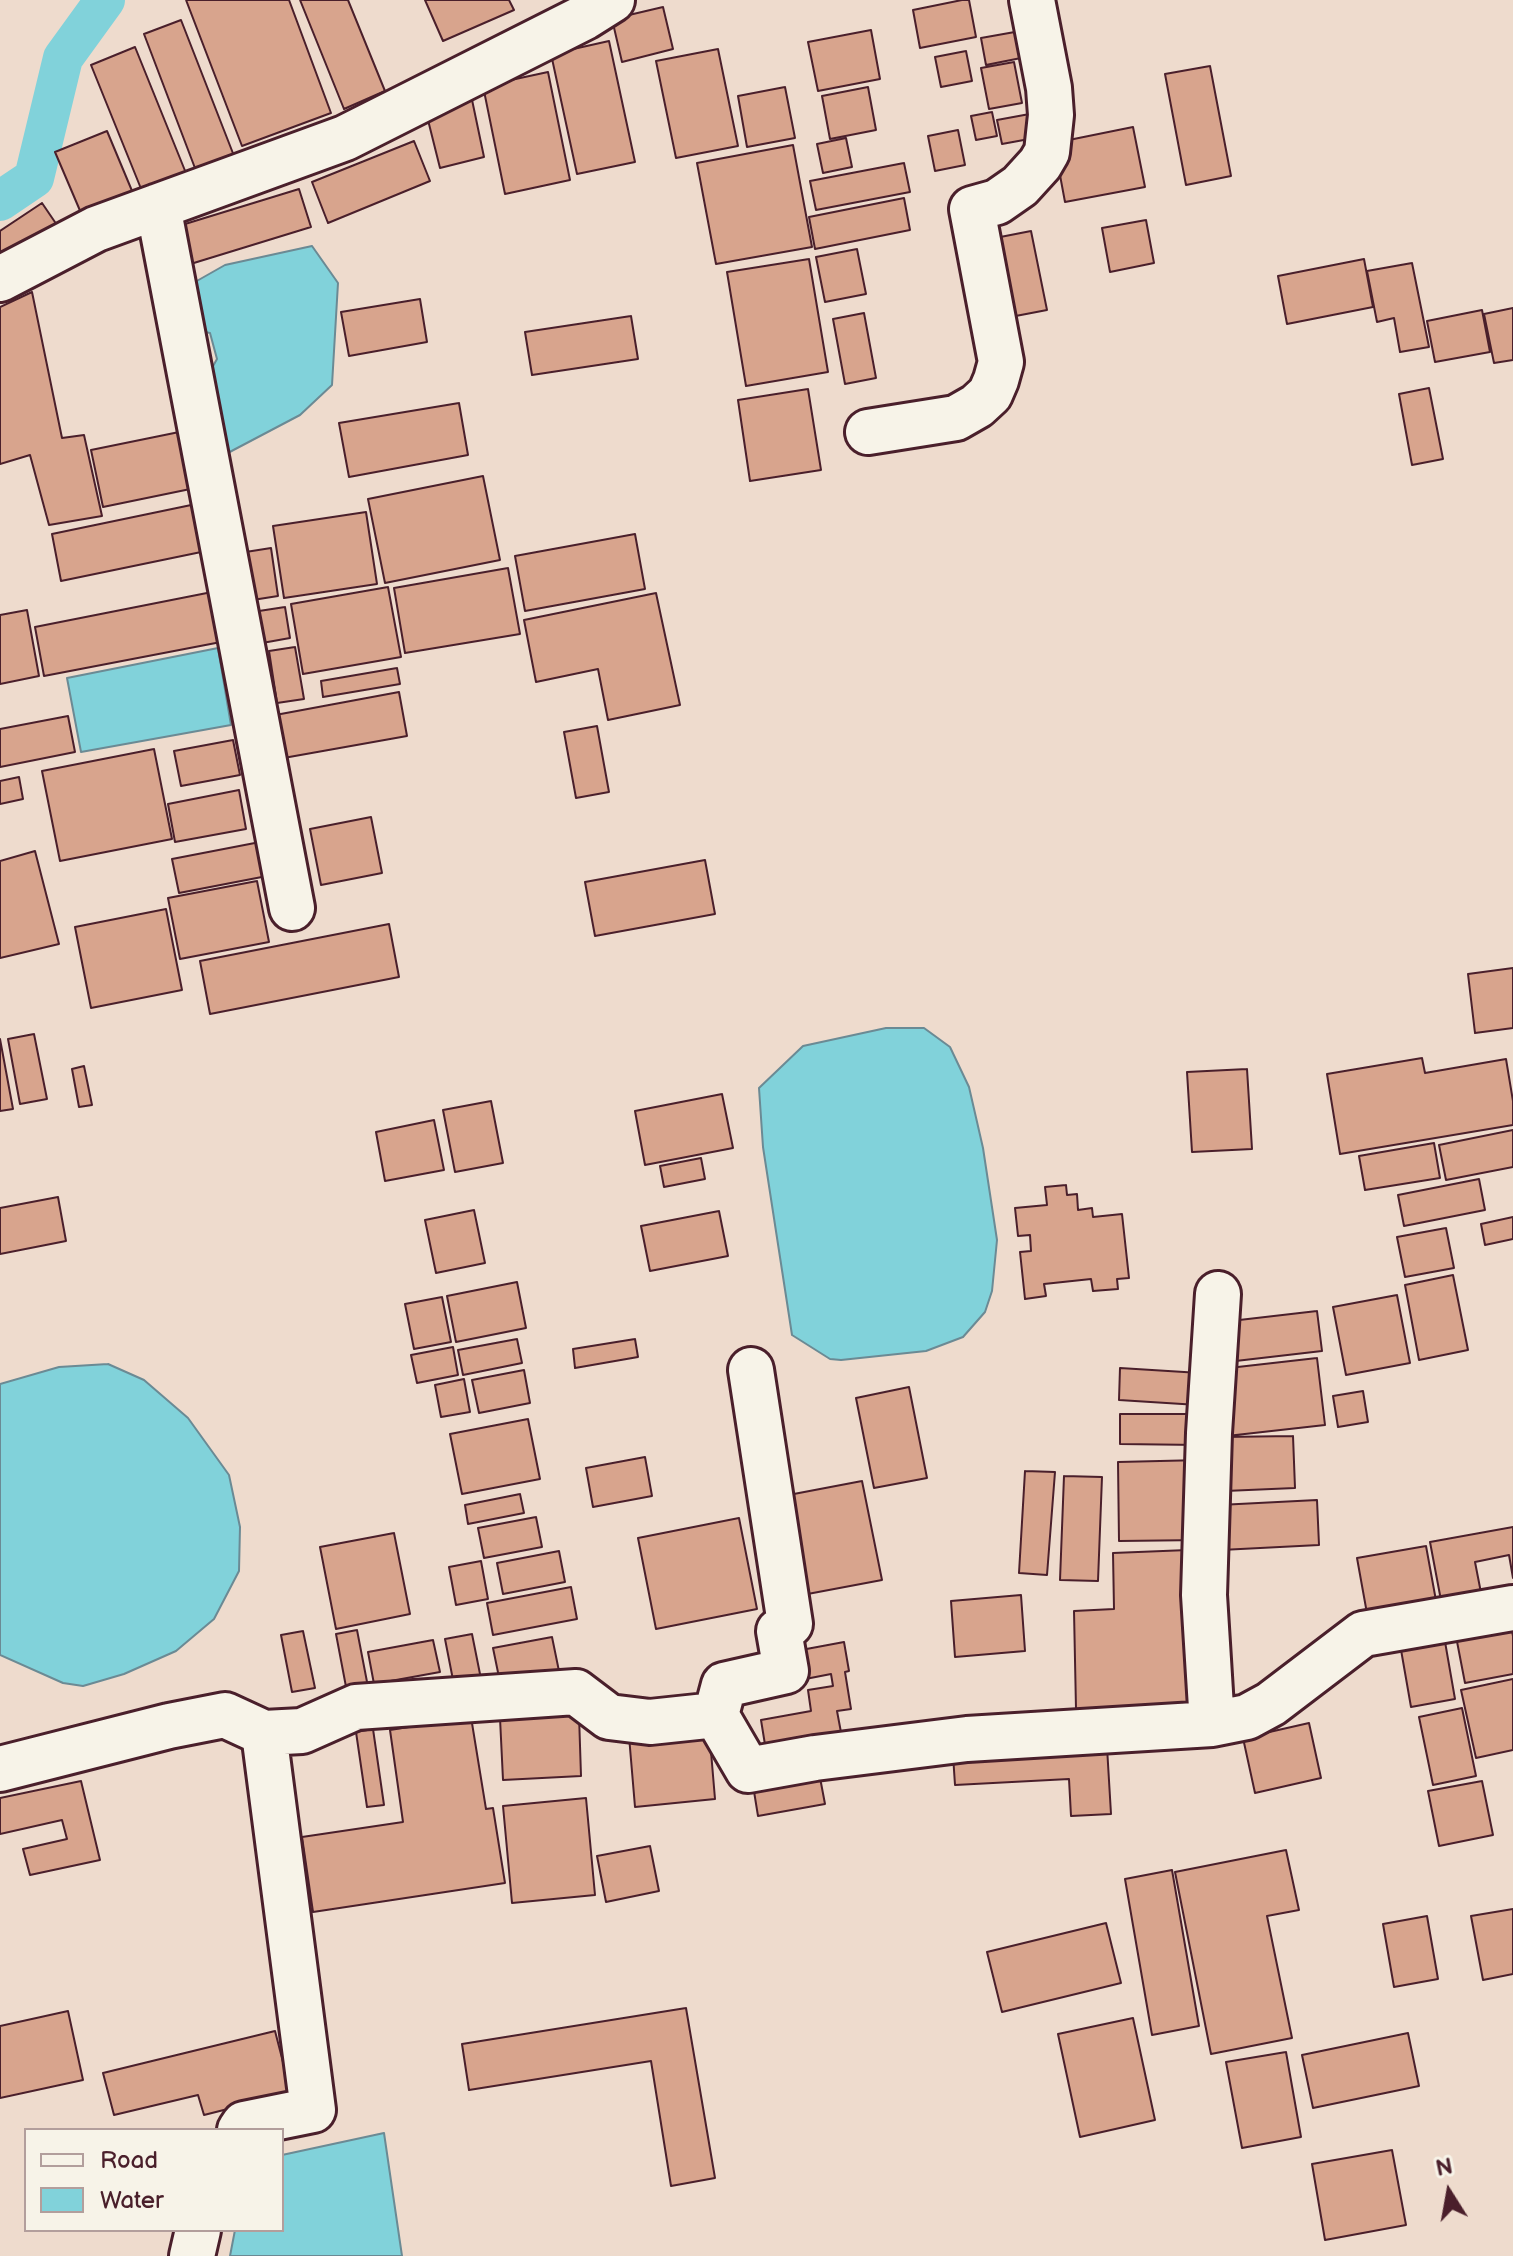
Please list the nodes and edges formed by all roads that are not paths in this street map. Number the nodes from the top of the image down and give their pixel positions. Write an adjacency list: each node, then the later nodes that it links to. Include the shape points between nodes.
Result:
1 (1032, 0): 5 (street, via 1049,88 1047,152 1020,186 997,202 972,209 1001,362 996,380 990,394 956,418)
2 (601, 3): 3 (street, via 345,138)
3 (158, 206): 4 (street, via 96,229); 6 (street)
4 (0, 279)
5 (868, 432)
6 (292, 908)
7 (1218, 1294): 11 (street, via 1204,1595)
8 (751, 1370): 10 (street, via 790,1624 779,1631 786,1671 724,1685)
9 (1513, 1608): 11 (street, via 1363,1634 1271,1704 1247,1717)
10 (716, 1715): 11 (street, via 748,1770 967,1739); 12 (street, via 650,1722 609,1717 576,1692 356,1707 302,1731)
11 (1212, 1724)
12 (264, 1733): 13 (street, via 225,1715); 14 (street, via 313,2110)
13 (0, 1769)
14 (241, 2128)
15 (198, 2232): 16 (street)
16 (192, 2256)

